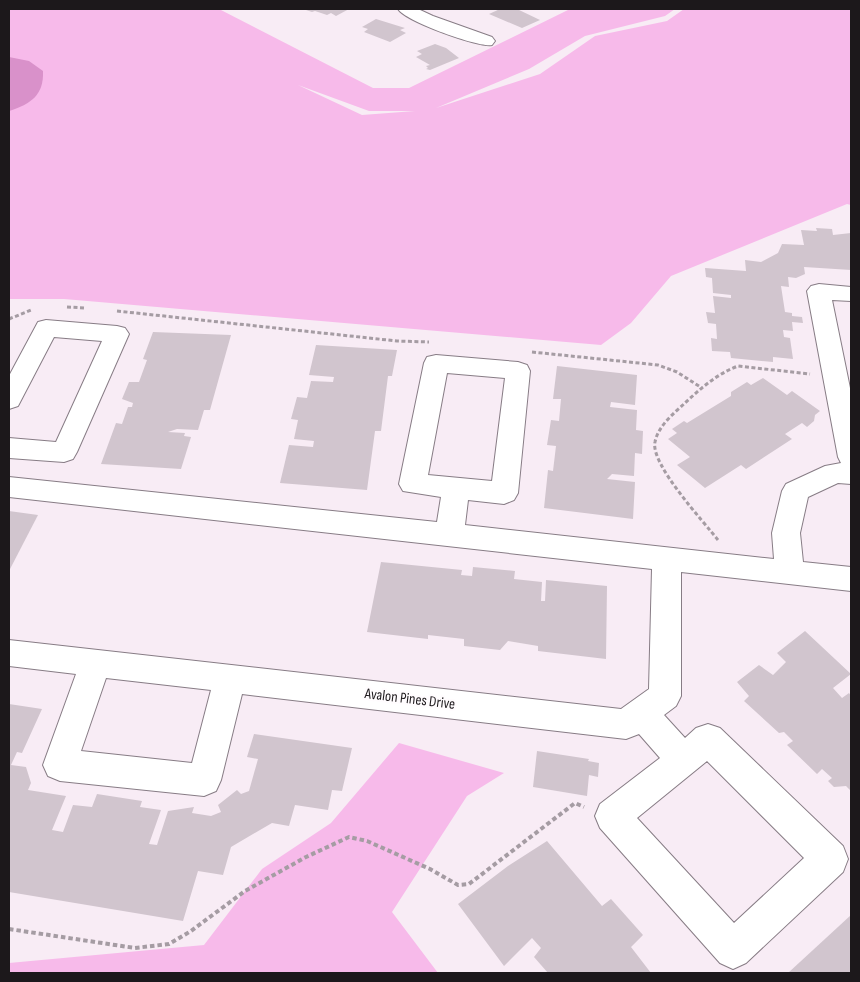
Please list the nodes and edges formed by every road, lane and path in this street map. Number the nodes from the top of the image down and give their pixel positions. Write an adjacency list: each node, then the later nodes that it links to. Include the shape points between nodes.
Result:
1 (406, 9): 3 (street)
2 (449, 9): 3 (street)
3 (427, 20): 4 (street)
4 (486, 41)
5 (851, 294): 13 (street, via 819,291)
6 (59, 306): 7 (path)
7 (92, 308)
8 (36, 309): 10 (path)
9 (111, 310): 11 (path, via 397,342)
10 (9, 319)
11 (432, 342)
12 (528, 352): 14 (path, via 658,365 677,372)
13 (836, 376): 14 (path, via 738,366); 17 (street)
14 (702, 388): 23 (path, via 675,413 658,433 654,444 667,474 725,549)
15 (9, 400): 16 (street, via 46,328 117,334 64,452)
16 (12, 456)
17 (851, 457)
18 (851, 474): 24 (street, via 835,472 796,491 786,532)
19 (9, 487): 21 (street)
20 (456, 488): 20 (street, via 504,493 518,371 436,363 413,484); 21 (street)
21 (449, 535): 22 (street)
22 (667, 559): 23 (street); 29 (street, Avalon Pines Drive, via 666,696)
23 (728, 565): 24 (street)
24 (790, 572): 25 (street)
25 (851, 578)
26 (9, 652): 27 (street, Avalon Pines Drive)
27 (96, 662): 28 (street, Avalon Pines Drive); 28 (street, via 60,765 204,780)
28 (230, 678): 29 (street, Avalon Pines Drive, via 626,724)
29 (641, 713): 30 (street)
30 (683, 760): 31 (street); 31 (street, via 708,740 830,860 733,950)
31 (612, 816): 32 (path, via 575,803 469,884 458,885 367,841 349,837 245,892 169,944 155,947 135,948)
32 (9, 928)

